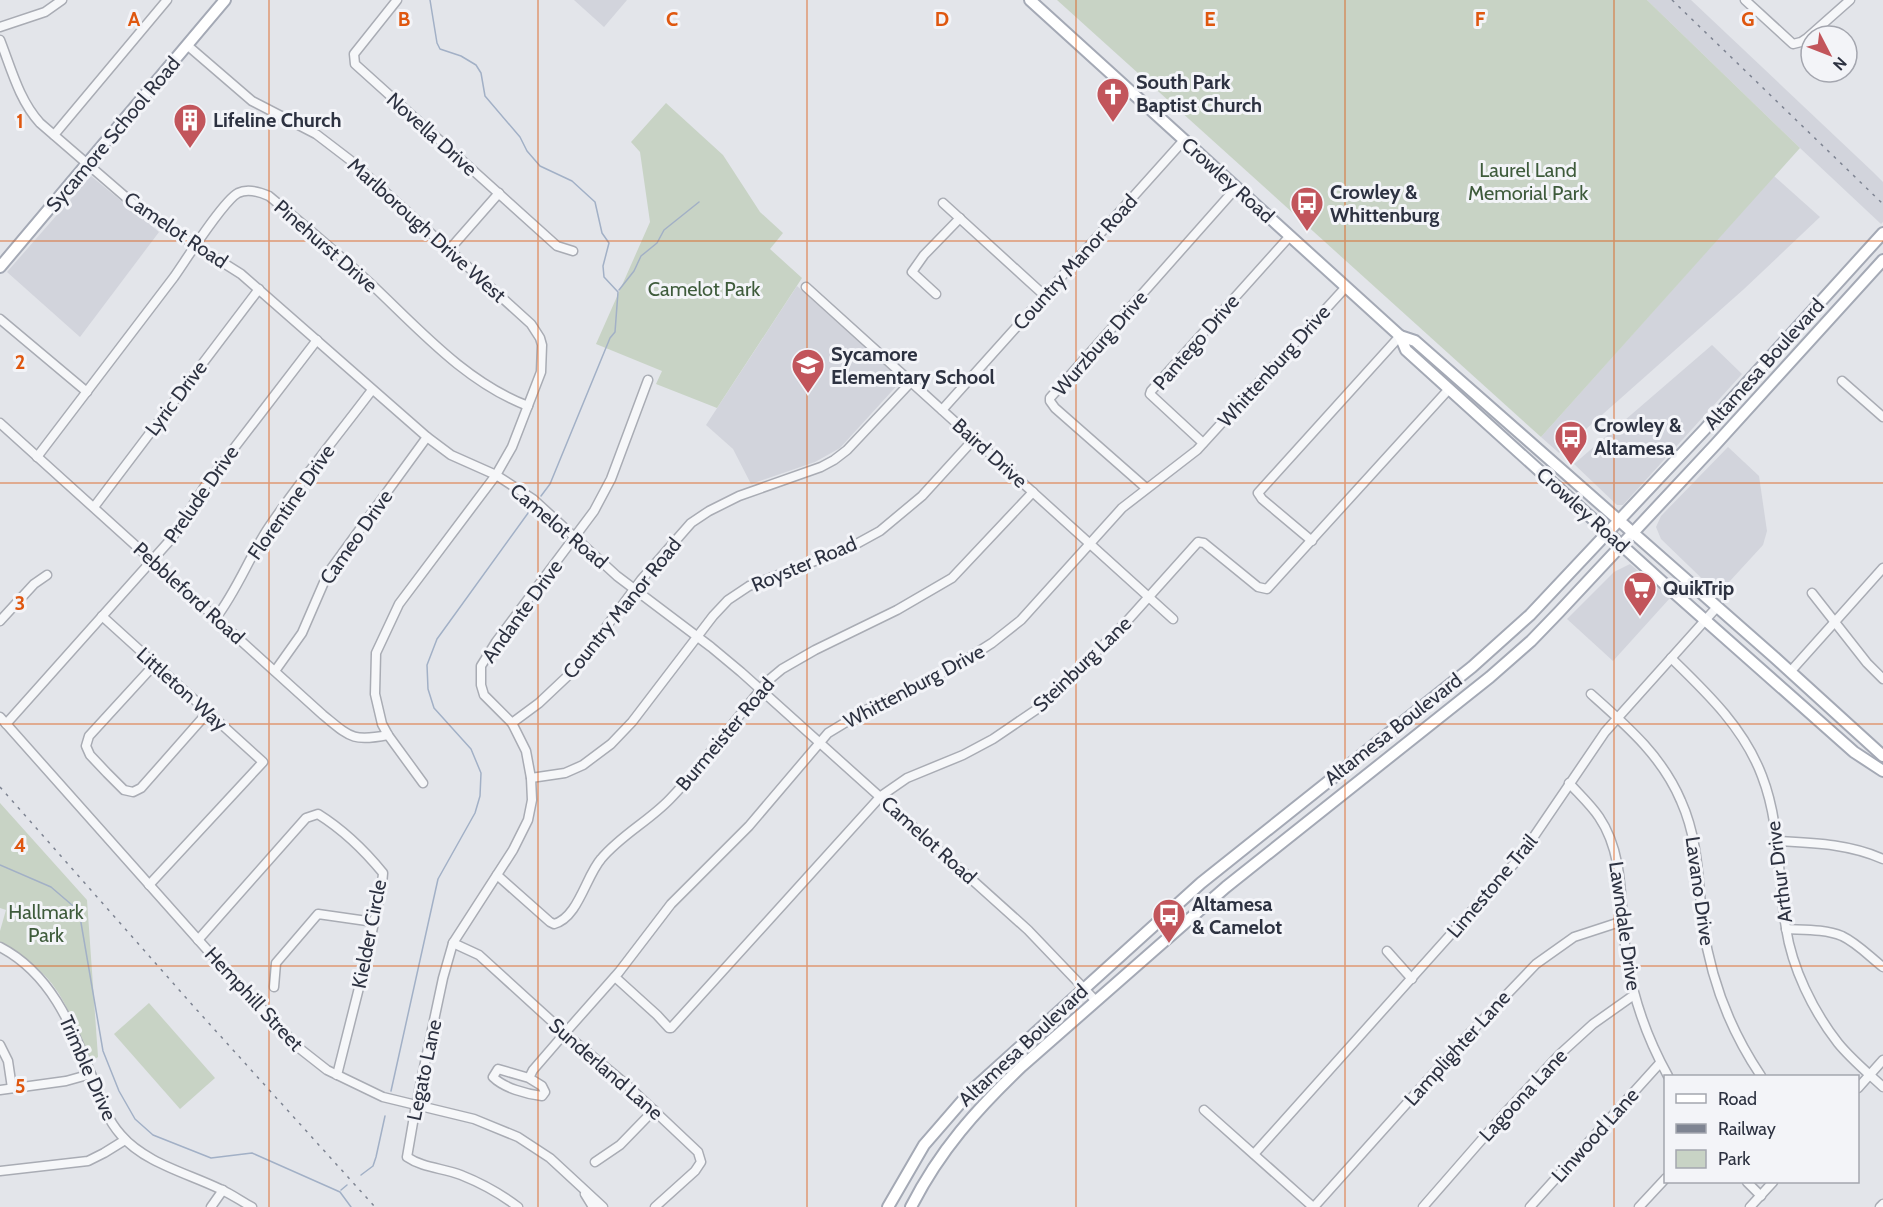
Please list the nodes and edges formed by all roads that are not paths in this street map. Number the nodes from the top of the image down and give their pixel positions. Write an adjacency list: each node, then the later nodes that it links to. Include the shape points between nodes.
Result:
1 (62, 0): 8 (street, via 45,12)
2 (167, 0): 11 (street)
3 (225, 0): 10 (main road, Sycamore School Road)
4 (397, 0): 15 (street, Novella Drive, via 354,54 355,64)
5 (1029, 0): 12 (main road, Crowley Road)
6 (1744, 0): 7 (street, via 1793,44 1801,42)
7 (1850, 0)
8 (0, 27)
9 (0, 40): 11 (street, Camelot Road, via 33,116)
10 (187, 45): 13 (main road, Sycamore School Road); 21 (street, Marlborough Drive West, via 252,101 316,134 342,153)
11 (54, 135): 13 (street, Camelot Road)
12 (1184, 140): 14 (main road, Crowley Road); 29 (street, Country Manor Road)
13 (88, 164): 20 (street, Camelot Road, via 143,212); 24 (main road, Sycamore School Road)
14 (1236, 189): 19 (main road, Crowley Road); 51 (street, Wurzburg Drive, via 1050,398 1055,408)
15 (499, 193): 21 (street); 22 (street, Novella Drive, via 557,246)
16 (943, 203): 17 (street)
17 (960, 218): 28 (street, via 912,272); 29 (street)
18 (1883, 233): 42 (main road, Altamesa Boulevard)
19 (1289, 237): 26 (main road, Crowley Road); 48 (street, Pantego Drive, via 1151,391)
20 (196, 245): 27 (street, Camelot Road); 38 (street, Pinehurst Drive); 40 (street, Pinehurst Drive, via 239,192 259,191 332,248 456,363 499,393)
21 (449, 250): 40 (street, Marlborough Drive West, via 531,324 540,338 541,372)
22 (573, 251)
23 (1883, 260): 45 (main road, Altamesa Boulevard)
24 (0, 267)
25 (806, 287): 35 (street, Baird Drive)
26 (1345, 288): 31 (main road, Crowley Road); 48 (street, Whittenburg Drive)
27 (259, 289): 32 (street, Camelot Road); 53 (street, Lyric Drive)
28 (936, 294)
29 (1044, 295): 41 (street, Country Manor Road)
30 (0, 320): 38 (street)
31 (1400, 336): 36 (main road, Crowley Road, via 1406,350); 39 (main road, Crowley Road, via 1415,341); 58 (street, via 1258,493)
32 (317, 340): 37 (street, Camelot Road); 61 (street, Prelude Drive)
33 (648, 380): 57 (street, Andante Drive, via 611,478)
34 (1842, 381): 43 (street)
35 (911, 382): 41 (street, Baird Drive); 64 (street, Country Manor Road, via 834,460 739,496 692,523)
36 (1449, 389): 39 (main road); 56 (main road, Crowley Road); 58 (street, Steinburg Lane)
37 (372, 390): 46 (street, Camelot Road); 69 (street, Florentine Drive, via 269,527)
38 (87, 392): 49 (street, Pinehurst Drive)
39 (1476, 394): 54 (main road, Crowley Road)
40 (528, 406): 50 (street, Marlborough Drive West)
41 (942, 410): 47 (street, Baird Drive)
42 (1715, 417): 45 (main road); 54 (main road, Altamesa Boulevard)
43 (1883, 417)
44 (0, 423): 49 (street, Pebbleford Road)
45 (1725, 434): 55 (main road, Altamesa Boulevard)
46 (428, 437): 50 (street, Camelot Road, via 451,455); 79 (street, Cameo Drive, via 328,573 302,633)
47 (974, 439): 52 (street, Baird Drive); 74 (street, Royster Road, via 893,522 849,548 749,586 729,600)
48 (1203, 443): 51 (street, Whittenburg Drive)
49 (38, 457): 53 (street, Pebbleford Road)
50 (496, 475): 57 (street, Camelot Road, via 533,499); 89 (street, Marlborough Drive West, via 399,604 379,643 375,694)
51 (1146, 488): 59 (street, Whittenburg Drive)
52 (1033, 492): 59 (street, Baird Drive); 83 (street, Burmeister Road, via 952,578 782,669)
53 (94, 507): 61 (street, Pebbleford Road)
54 (1619, 520): 55 (main road, Crowley Road); 56 (main road, Altamesa Boulevard)
55 (1632, 532): 60 (main road, Altamesa Boulevard); 67 (main road, Crowley Road)
56 (1607, 533): 60 (main road, Crowley Road); 75 (main road, Altamesa Boulevard)
57 (576, 537): 64 (street, Camelot Road); 82 (street, Andante Drive, via 483,660)
58 (1312, 541): 66 (street, Steinburg Lane, via 1264,590 1198,542)
59 (1090, 544): 66 (street, Baird Drive); 90 (street, Whittenburg Drive, via 1021,620 992,643 944,673 838,726)
60 (1621, 545): 72 (main road, Crowley Road); 76 (main road, Altamesa Boulevard)
61 (152, 560): 68 (street, Prelude Drive); 69 (street, Pebbleford Road)
62 (1883, 568): 73 (street)
63 (47, 575): 71 (street)
64 (634, 590): 74 (street, Camelot Road); 88 (street, Country Manor Road, via 574,670)
65 (1812, 593): 73 (street)
66 (1149, 596): 70 (street, Baird Drive); 96 (street, Steinburg Lane, via 1046,703 993,739 906,778)
67 (1717, 607): 72 (street, Limestone Trail); 80 (main road, Crowley Road)
68 (102, 616): 78 (street, Littleton Way); 87 (street, Prelude Drive)
69 (215, 619): 79 (street, Pebbleford Road)
70 (1173, 619)
71 (0, 621)
72 (1705, 621): 77 (street, Limestone Trail); 92 (main road, Crowley Road, via 1854,752)
73 (1834, 622): 80 (street); 81 (street)
74 (697, 636): 83 (street, Camelot Road); 93 (street, Royster Road, via 632,722 594,758 564,773)
75 (1504, 639): 76 (main road); 97 (main road, Altamesa Boulevard)
76 (1516, 654): 98 (main road, Altamesa Boulevard)
77 (1671, 658): 86 (street, Limestone Trail); 99 (street, Arthur Drive, via 1715,700 1750,752 1762,776)
78 (155, 664): 85 (street, Littleton Way); 85 (street, via 88,736 86,746 90,754 124,790 133,792 141,788)
79 (275, 671): 89 (street, Pebbleford Road, via 349,736 370,739)
80 (1790, 672): 91 (main road, Crowley Road)
81 (1883, 679)
82 (480, 682): 88 (street, Legato Lane, via 484,695)
83 (760, 690): 90 (street, Camelot Road); 101 (street, Burmeister Road, via 681,788 600,860 574,906 559,923 550,922)
84 (1591, 694): 86 (street, Lavano Drive)
85 (208, 712): 102 (street, Littleton Way, via 263,762)
86 (1617, 717): 95 (street, Limestone Trail); 124 (street, Lavano Drive, via 1656,758 1681,799 1693,832 1703,924 1716,987 1727,1016)
87 (3, 720): 102 (street, Hemphill Street)
88 (512, 723): 93 (street, Legato Lane, via 526,751)
89 (388, 735): 94 (street, Marlborough Drive West)
90 (819, 743): 96 (street, Camelot Road); 111 (street, Whittenburg Drive, via 749,826 671,904)
91 (1883, 756)
92 (1883, 771)
93 (531, 778): 101 (street, Legato Lane, via 528,820)
94 (423, 783)
95 (1569, 783): 103 (street, Lawndale Drive, via 1600,818 1610,839 1617,861); 112 (street, Limestone Trail, via 1520,857)
96 (880, 796): 111 (street, Steinburg Lane, via 671,1028); 114 (street, Camelot Road, via 1028,930)
97 (1303, 800): 98 (main road); 114 (main road, Altamesa Boulevard)
98 (1315, 815): 116 (main road, Altamesa Boulevard)
99 (1777, 841): 100 (street, via 1850,847); 105 (street, Arthur Drive)
100 (1883, 859)
101 (497, 875): 107 (street, Legato Lane)
102 (149, 885): 106 (street, Hemphill Street)
103 (1623, 921): 115 (street, Lawndale Drive); 152 (street, Lamplighter Lane, via 1574,937 1536,964)
104 (374, 922): 106 (street, Kielder Circle, via 383,873 318,814 306,818); 113 (street, via 318,914 276,963); 122 (street, Kielder Circle)
105 (1786, 929): 110 (street, via 1841,936); 125 (street, Arthur Drive, via 1798,973 1820,1018)
106 (198, 940): 122 (street, Hemphill Street, via 298,1048)
107 (453, 943): 117 (street, Sunderland Lane, via 479,955); 131 (street, Legato Lane)
108 (0, 947): 121 (street, Trimble Drive, via 25,963 48,987 62,1007)
109 (1387, 951): 112 (street)
110 (1883, 967)
111 (615, 977): 117 (street, Whittenburg Drive)
112 (1412, 979): 135 (street, Limestone Trail)
113 (274, 987)
114 (1084, 988): 116 (street, Camelot Road); 150 (main road, Altamesa Boulevard, via 951,1112 924,1145)
115 (1635, 995): 120 (street, Lawndale Drive); 153 (street, Lagoona Lane, via 1593,1024 1560,1054)
116 (1095, 1000): 151 (main road, Altamesa Boulevard, via 991,1096 950,1143)
117 (565, 1033): 126 (street, Whittenburg Drive); 132 (street, Sunderland Lane)
118 (0, 1045): 129 (street, via 8,1061)
119 (1883, 1060): 125 (street)
120 (1660, 1063): 123 (street, Lawndale Drive); 154 (street, Linwood Lane)
121 (91, 1074): 129 (street); 134 (street, Trimble Drive, via 107,1115)
122 (337, 1075): 131 (street, Hemphill Street, via 383,1097)
123 (1667, 1075)
124 (1760, 1075)
125 (1870, 1075): 127 (street); 128 (street, Arthur Drive)
126 (529, 1078): 126 (street, via 498,1069 493,1077 499,1083 542,1096 546,1092 542,1086)
127 (1859, 1086)
128 (1883, 1087)
129 (12, 1089): 130 (street)
130 (0, 1090)
131 (416, 1105): 139 (street, Hemphill Street, via 474,1119 518,1137); 146 (street, Legato Lane, via 407,1157 460,1175 499,1193)
132 (654, 1110): 136 (street, via 620,1145); 149 (street, Sunderland Lane, via 698,1152 701,1162)
133 (1204, 1110): 135 (street)
134 (125, 1140): 137 (street, via 88,1161); 142 (street, Trimble Drive, via 146,1155)
135 (1254, 1154): 152 (street)
136 (595, 1162)
137 (0, 1171)
138 (1664, 1179): 155 (street)
139 (577, 1181): 147 (street, Hemphill Street); 148 (street, Hemphill Street)
140 (1748, 1183): 143 (street)
141 (1772, 1183): 143 (street)
142 (223, 1190): 144 (street); 145 (street, Trimble Drive)
143 (1761, 1196): 156 (street)
144 (211, 1207)
145 (252, 1207)
146 (518, 1207)
147 (593, 1207)
148 (603, 1207)
149 (655, 1207)
150 (888, 1207)
151 (911, 1207)
152 (1314, 1207)
153 (1423, 1207)
154 (1530, 1207)
155 (1639, 1207)
156 (1750, 1207)

